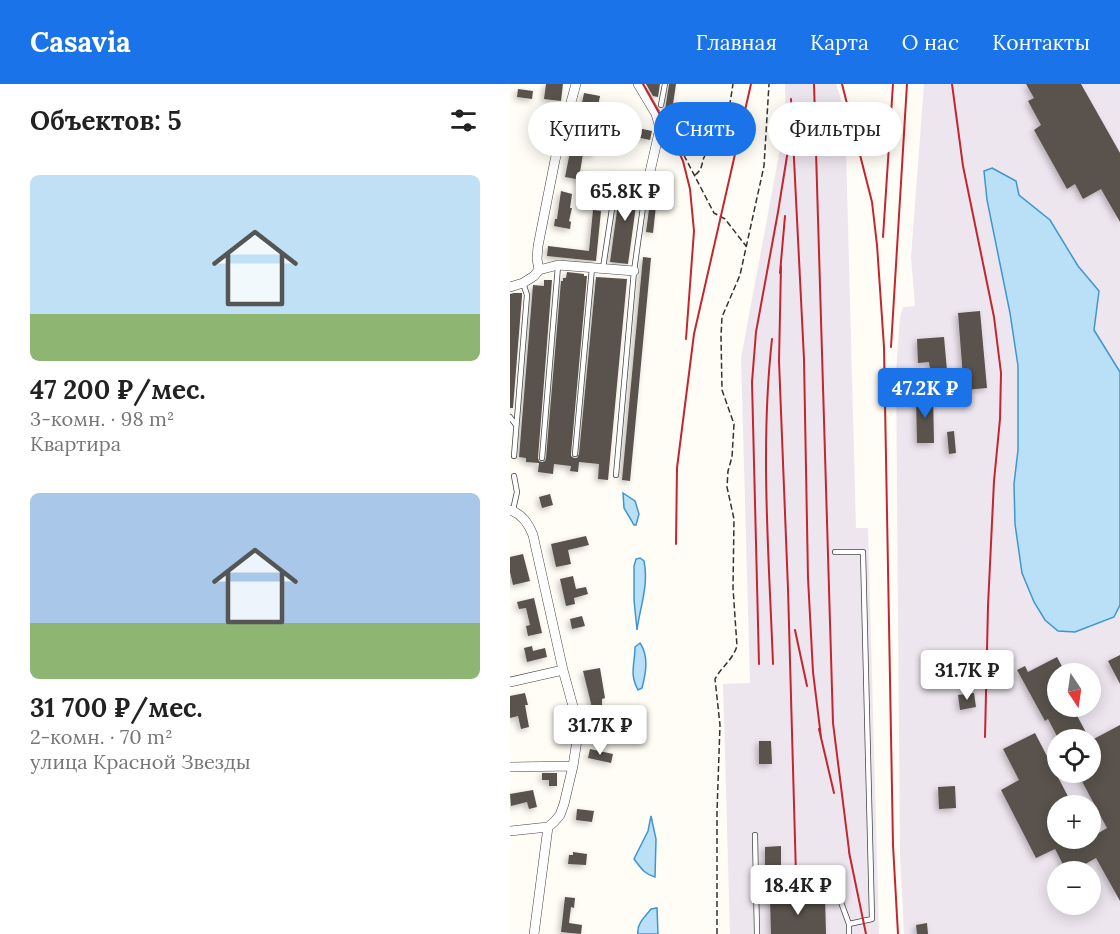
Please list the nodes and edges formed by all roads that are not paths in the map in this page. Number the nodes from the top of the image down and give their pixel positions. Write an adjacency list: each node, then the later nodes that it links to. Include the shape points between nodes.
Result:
1 (576, 84): 10 (street, via 555,160 538,246)
2 (638, 84): 5 (street, via 659,123)
3 (665, 84): 4 (lane)
4 (662, 102)
5 (646, 189): 11 (lane)
6 (613, 202): 9 (lane)
7 (558, 265): 8 (street); 10 (street); 18 (lane)
8 (592, 268): 9 (street); 16 (lane)
9 (603, 269): 11 (street)
10 (539, 270): 12 (street)
11 (634, 271): 19 (lane)
12 (523, 283): 13 (street); 15 (lane, via 527,295)
13 (510, 287)
14 (510, 417): 15 (lane)
15 (516, 425): 17 (lane)
16 (574, 454)
17 (514, 456)
18 (542, 458)
19 (616, 475)
20 (514, 476): 21 (lane)
21 (514, 512): 23 (street, via 528,524 533,535)
22 (835, 552): 31 (lane, via 863,552 872,919)
23 (563, 670): 24 (street); 25 (street, via 577,721)
24 (510, 682)
25 (573, 766): 26 (street); 27 (street, via 560,815)
26 (510, 767)
27 (548, 827): 28 (street); 32 (street)
28 (510, 831)
29 (755, 835): 30 (lane)
30 (756, 887): 31 (lane, via 835,886); 33 (lane)
31 (849, 924): 34 (lane)
32 (534, 934)
33 (757, 934)
34 (849, 934)

